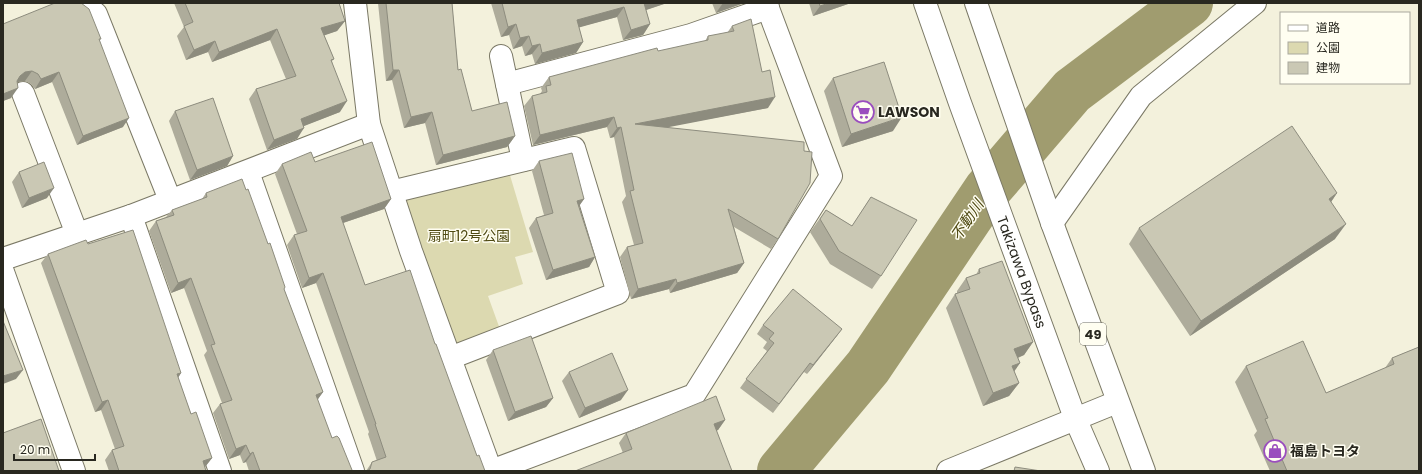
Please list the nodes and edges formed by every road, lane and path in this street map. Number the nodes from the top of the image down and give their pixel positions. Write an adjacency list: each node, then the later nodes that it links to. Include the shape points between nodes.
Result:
1 (83, 3): 14 (main road, via 96,14)
2 (355, 3): 10 (main road)
3 (926, 3): 22 (main road, Takizawa Bypass)
4 (976, 3): 16 (main road, 49)
5 (1255, 3): 16 (main road, via 1141,96)
6 (767, 6): 8 (main road, via 691,35); 26 (main road, via 831,176 694,395)
7 (501, 56): 8 (main road)
8 (507, 84): 11 (main road)
9 (23, 93): 17 (main road)
10 (369, 124): 12 (main road); 13 (main road)
11 (523, 160): 13 (main road); 20 (main road, via 574,148 618,293)
12 (248, 172): 14 (main road); 25 (main road)
13 (391, 192): 20 (main road)
14 (170, 200): 15 (main road)
15 (131, 216): 17 (main road); 24 (main road)
16 (1052, 223): 21 (main road, 49)
17 (77, 234): 18 (main road)
18 (3, 259)
19 (3, 272): 23 (main road)
20 (450, 358): 26 (main road)
21 (1117, 402): 22 (main road); 29 (main road, 49)
22 (1075, 418): 27 (main road); 28 (main road, Takizawa Bypass)
23 (74, 471)
24 (220, 471)
25 (353, 471)
26 (491, 471)
27 (948, 471)
28 (1098, 471)
29 (1144, 471)

